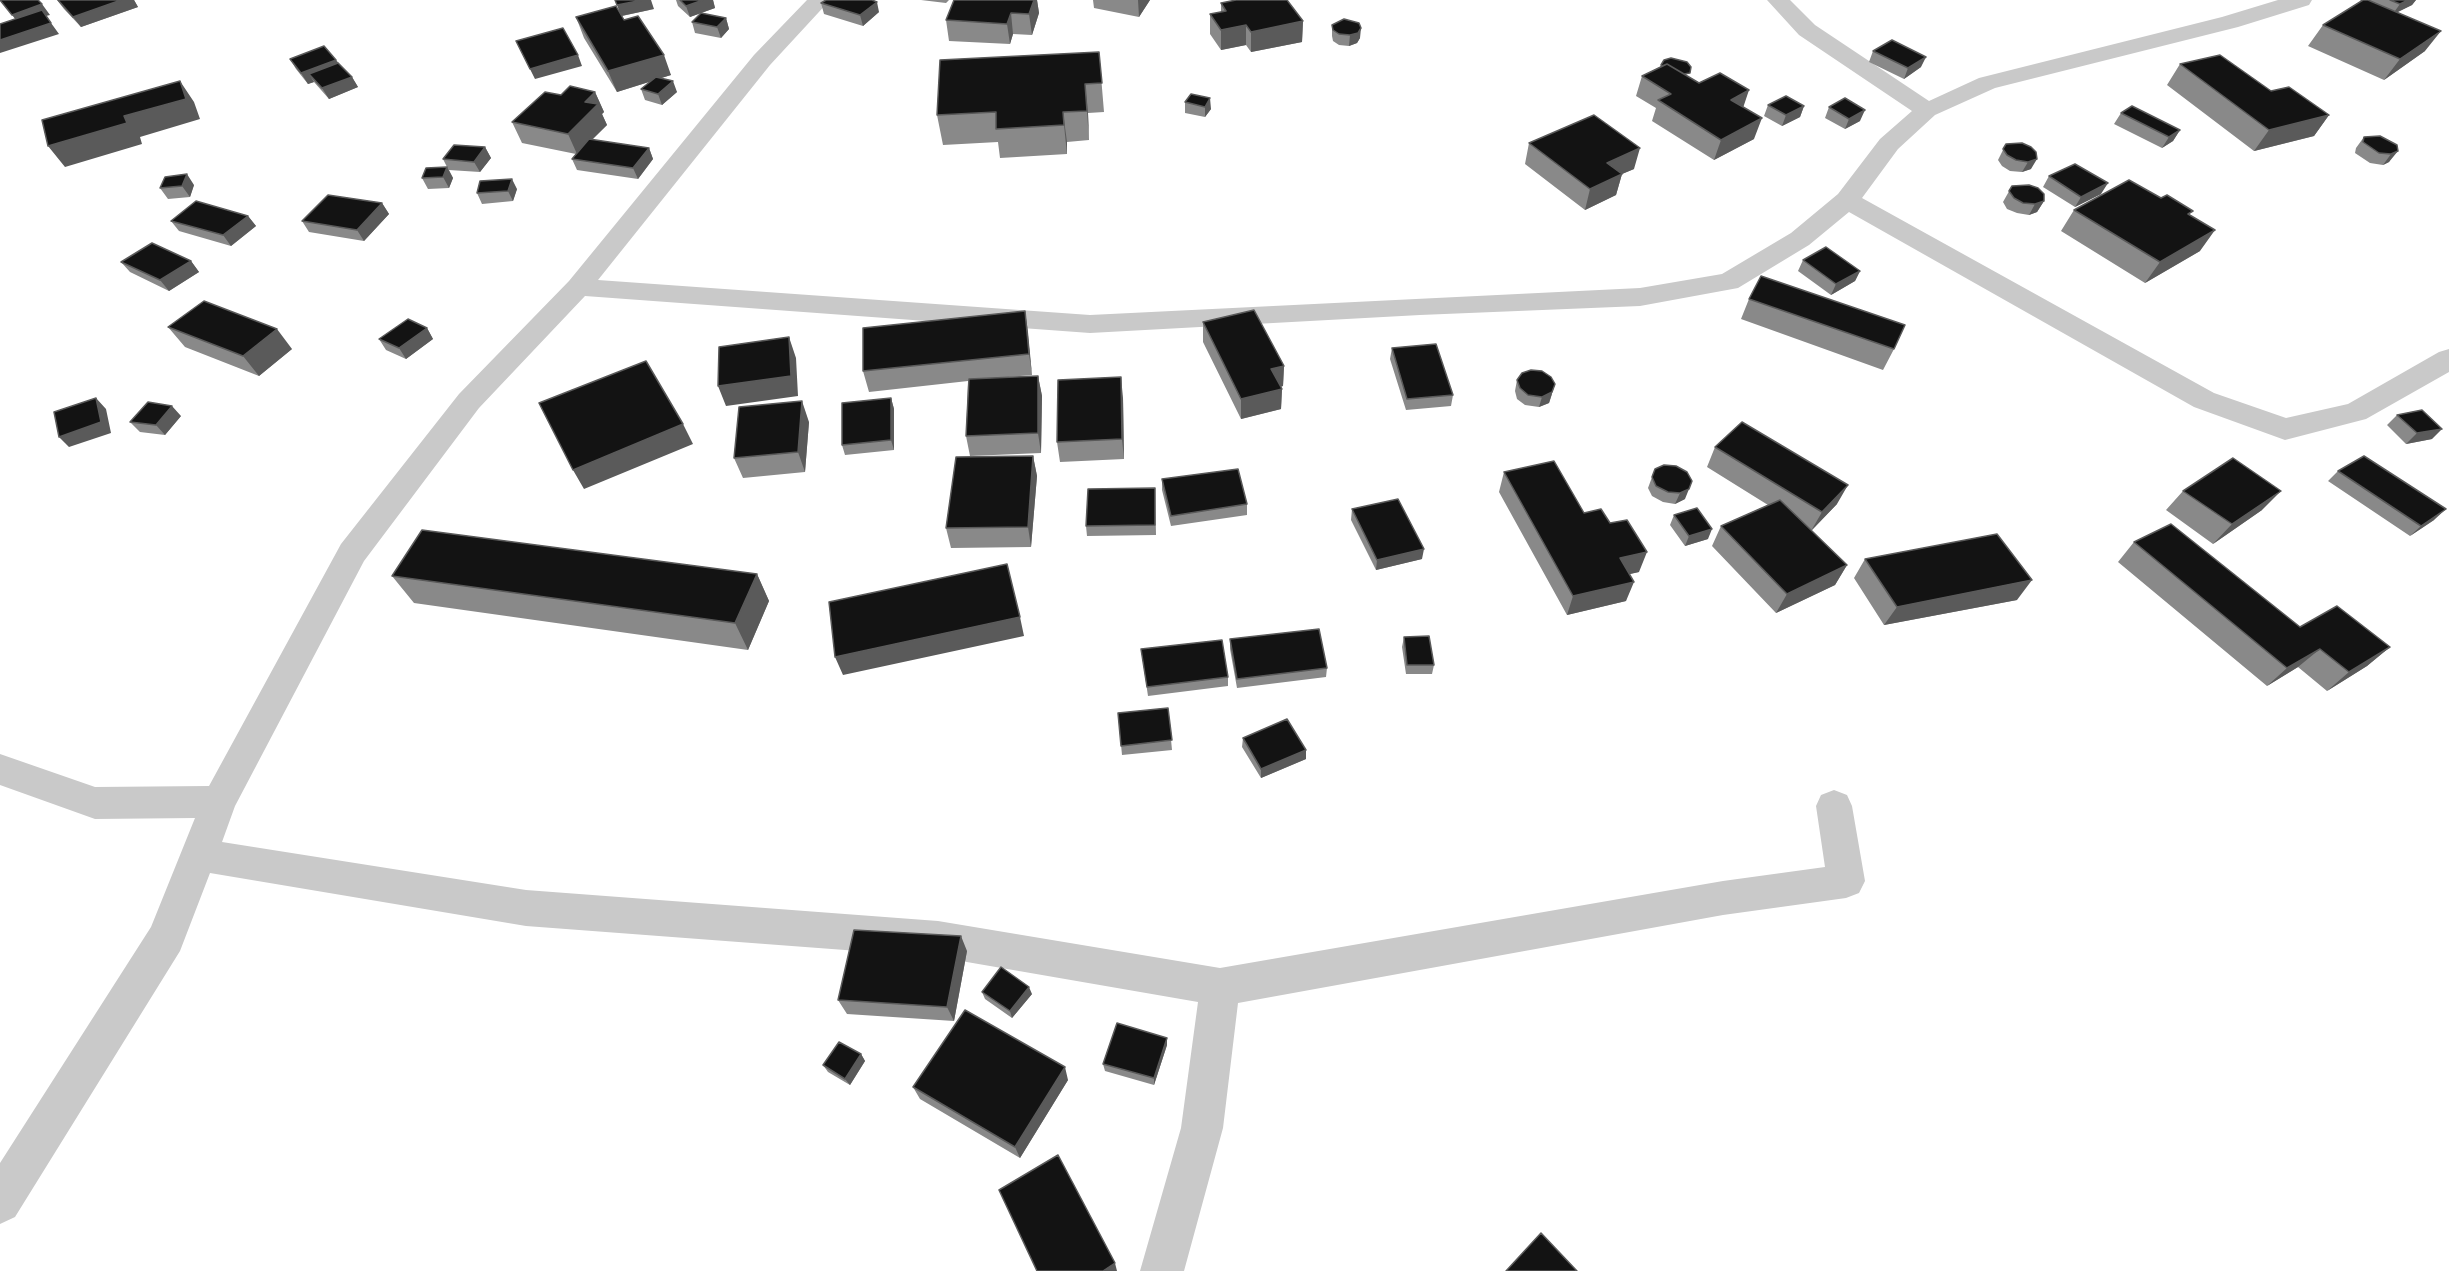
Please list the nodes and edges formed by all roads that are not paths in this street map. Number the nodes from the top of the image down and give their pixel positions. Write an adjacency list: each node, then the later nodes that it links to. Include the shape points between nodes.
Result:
1 (819, 0): 6 (street, via 762,60)
2 (1778, 0): 4 (street, via 1807,30)
3 (2301, 0): 4 (street, via 2230,22 1987,83)
4 (1927, 110): 5 (street, via 1889,144)
5 (1847, 200): 6 (street, via 1800,239 1729,282 1640,297 1090,324); 7 (street, via 2204,400 2285,429 2356,412)
6 (578, 288): 9 (street, via 469,401 352,553)
7 (2449, 359)
8 (0, 769): 9 (street, via 95,803)
9 (219, 802): 11 (street)
10 (1834, 806): 12 (street, via 1846,881 1723,898)
11 (199, 855): 12 (street, via 526,908 938,939); 13 (street, via 166,938)
12 (1220, 987): 14 (street, via 1202,1128)
13 (0, 1202)
14 (1162, 1271)

